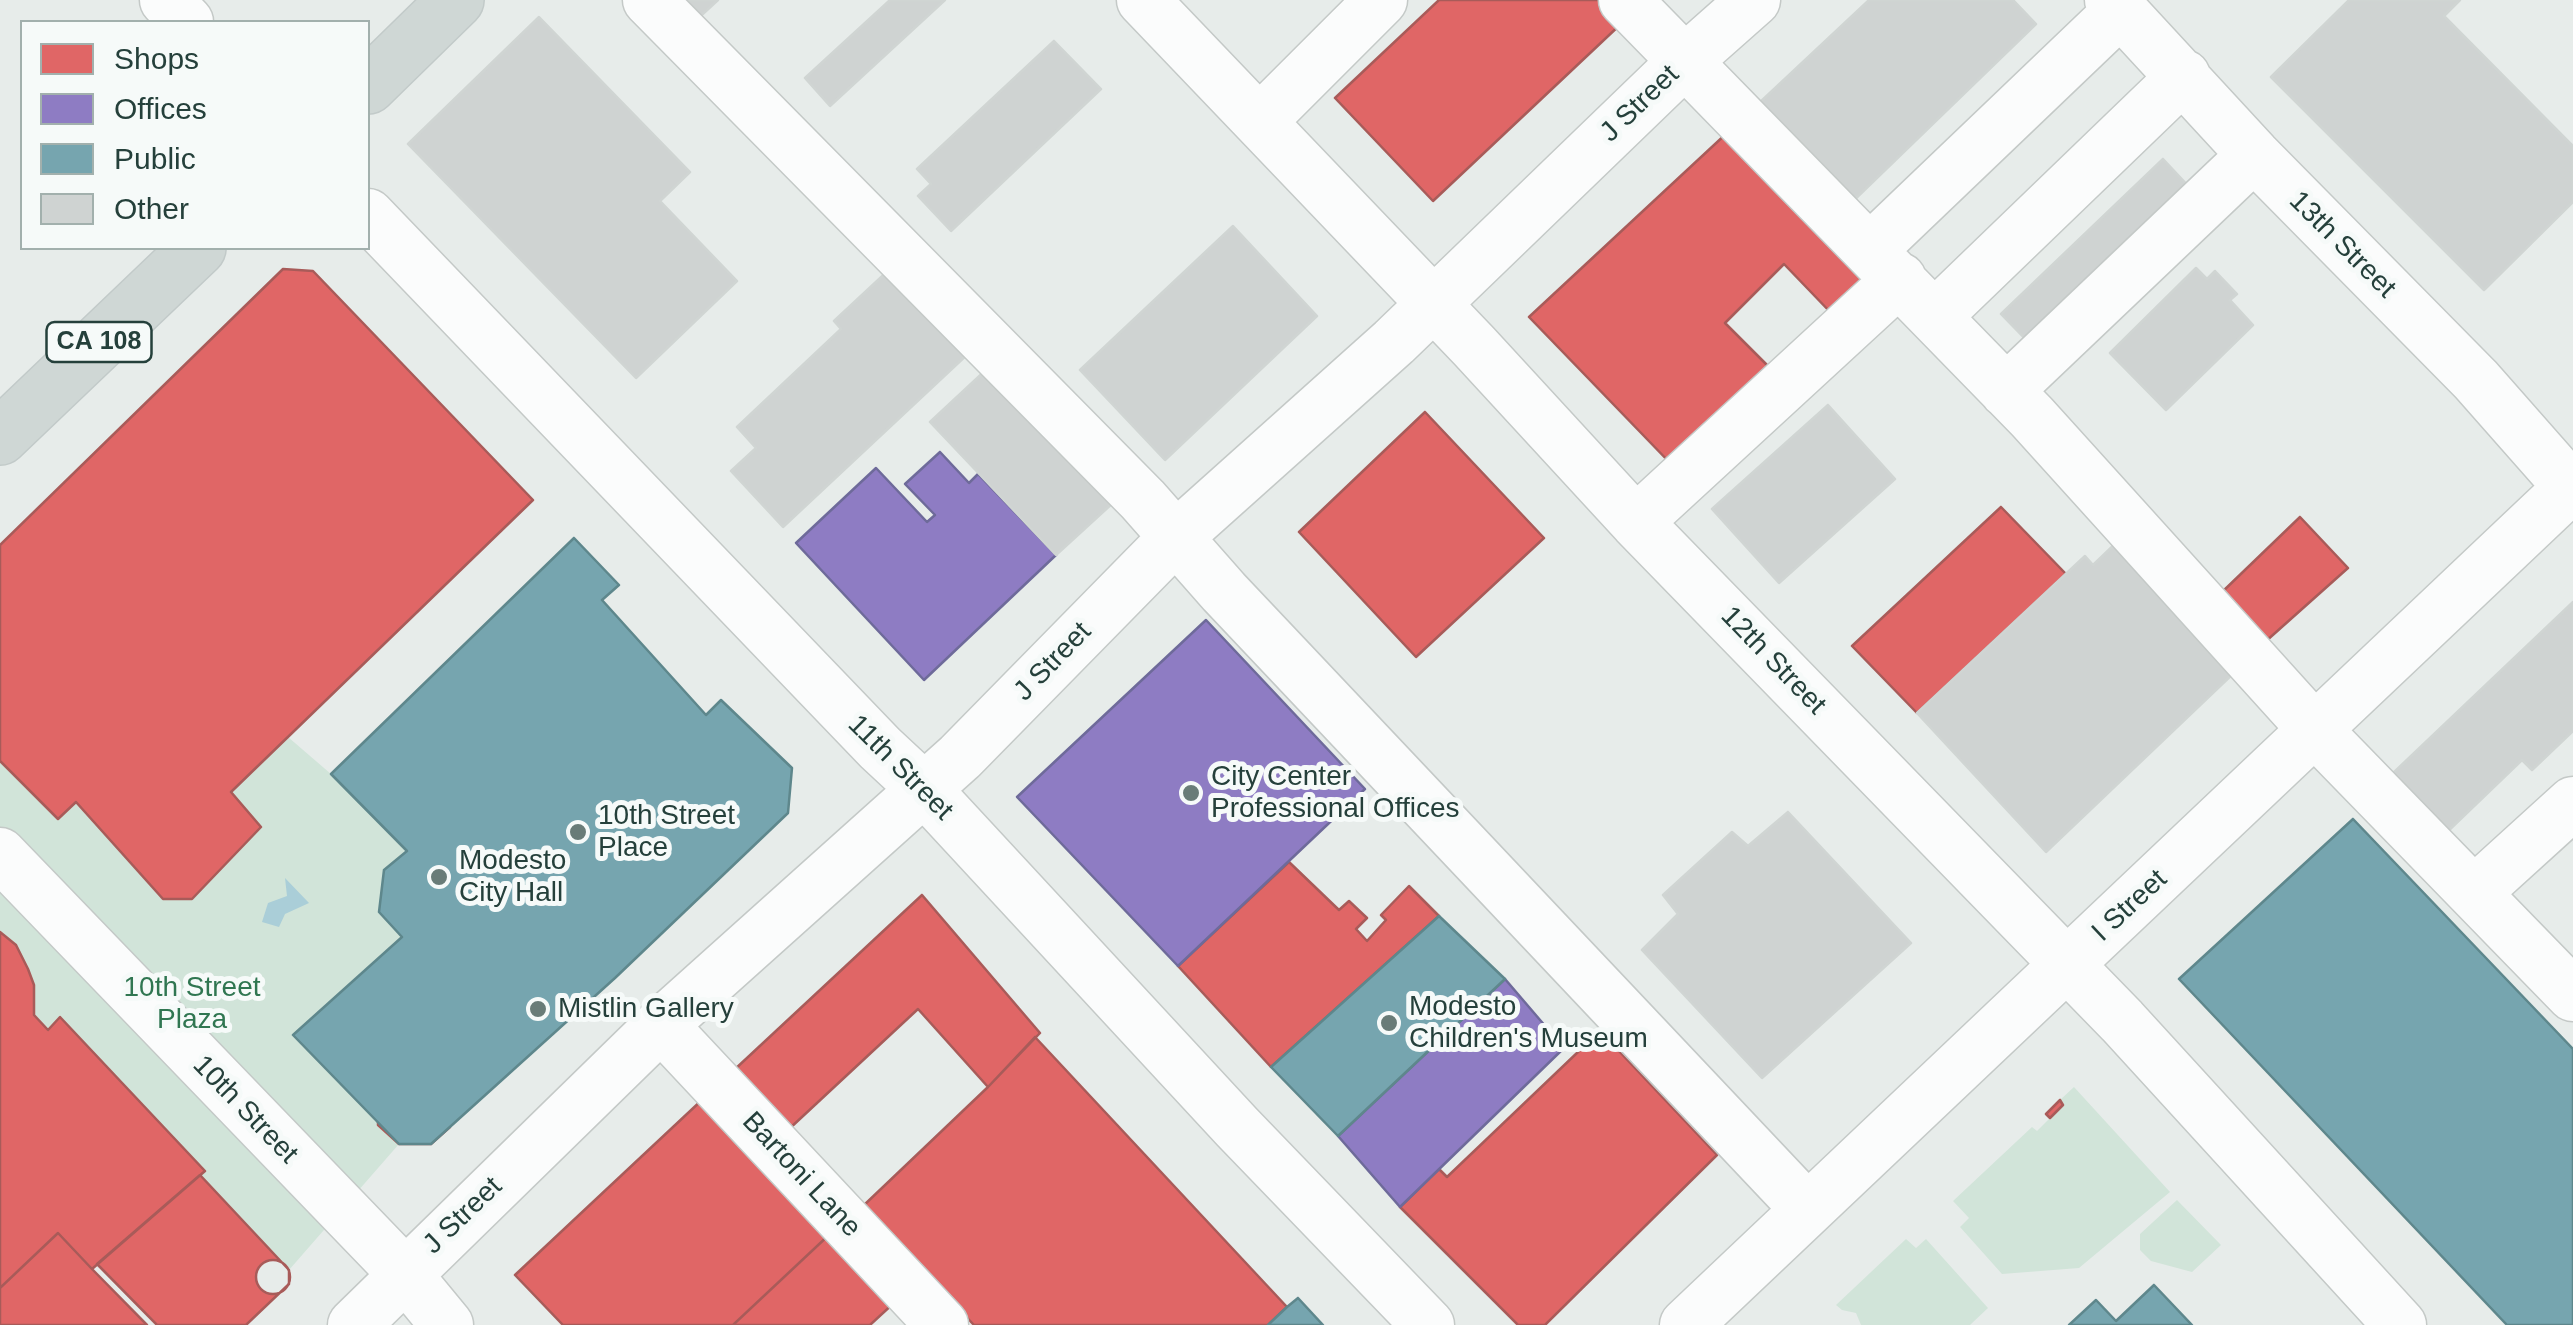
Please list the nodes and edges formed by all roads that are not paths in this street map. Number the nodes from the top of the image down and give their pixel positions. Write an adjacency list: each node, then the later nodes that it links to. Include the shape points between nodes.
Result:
1 (166, 0): 9 (street)
2 (456, 0): 12 (main road)
3 (649, 0): 23 (street, via 1010,362)
4 (1143, 0): 13 (street, 12th Street)
5 (1381, 0): 13 (street)
6 (1625, 0): 10 (street)
7 (1752, 1): 10 (street, J Street)
8 (2116, 5): 11 (street, 13th Street); 17 (street)
9 (185, 20)
10 (1684, 62): 17 (street); 18 (street, J Street)
11 (2184, 76): 14 (street, 13th Street); 17 (street)
12 (370, 84)
13 (1260, 121): 18 (street, 12th Street)
14 (2254, 155): 19 (street); 21 (street, 13th Street, via 2476,380)
15 (370, 217): 25 (street, 11th Street)
16 (196, 250): 20 (main road, CA 108)
17 (1902, 281): 19 (street); 22 (street)
18 (1432, 304): 22 (street, 12th Street); 23 (street, J Street)
19 (2006, 391): 24 (street)
20 (0, 436)
21 (2572, 488): 24 (street, I Street)
22 (1636, 522): 29 (street, 12th Street)
23 (1175, 538): 25 (street, J Street); 32 (street)
24 (2315, 730): 28 (street); 29 (street, I Street)
25 (924, 790): 31 (street, J Street); 37 (street, 11th Street)
26 (2573, 803): 28 (street)
27 (0, 854): 33 (street, 10th Street)
28 (2475, 892): 30 (street)
29 (2067, 965): 32 (street, I Street); 39 (street, 12th Street)
30 (2573, 995)
31 (661, 1025): 33 (street, J Street); 36 (street, Bartoni Lane)
32 (1807, 1209): 38 (street, I Street)
33 (406, 1274): 34 (street, J Street); 35 (street, 10th Street)
34 (354, 1325)
35 (446, 1325)
36 (942, 1325)
37 (1428, 1325)
38 (1686, 1325)
39 (2400, 1325)

